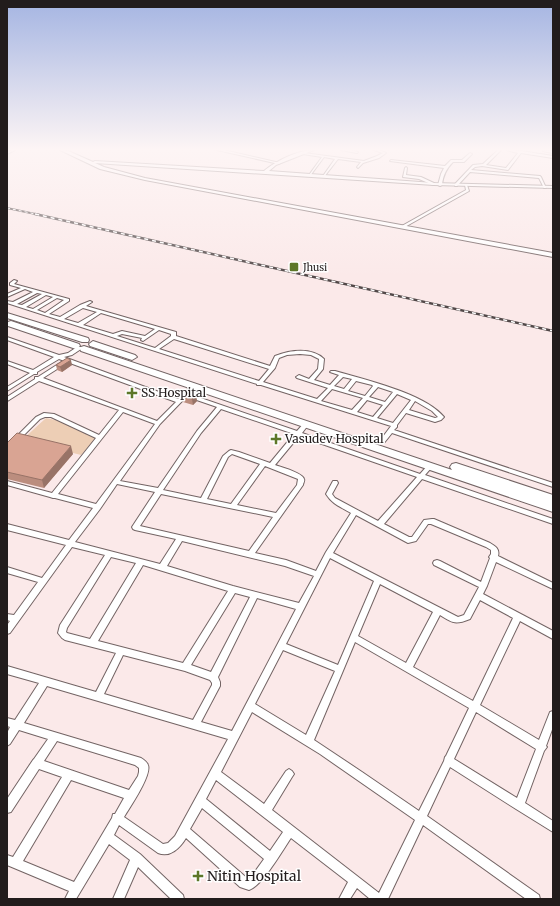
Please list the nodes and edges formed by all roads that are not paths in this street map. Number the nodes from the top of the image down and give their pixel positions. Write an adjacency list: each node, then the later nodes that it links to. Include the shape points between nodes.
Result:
1 (216, 192): 3 (street)
2 (464, 192): 3 (street)
3 (402, 227): 4 (street)
4 (553, 255)
5 (7, 288): 6 (street, via 14,283)
6 (24, 288): 7 (street); 9 (street)
7 (37, 291): 8 (street); 13 (street)
8 (46, 294): 10 (street); 15 (street)
9 (7, 296)
10 (56, 297): 16 (street); 18 (street, via 67,302)
11 (7, 302): 13 (street)
12 (90, 302): 14 (street)
13 (14, 304): 15 (street)
14 (82, 306): 17 (street); 20 (street)
15 (22, 307): 16 (street)
16 (34, 310): 18 (street)
17 (100, 312): 22 (street); 23 (street)
18 (46, 314): 20 (street)
19 (7, 315): 29 (highway)
20 (60, 319): 22 (street)
21 (7, 322): 29 (highway)
22 (79, 325): 24 (street)
23 (159, 328): 25 (street, via 174,333); 27 (street)
24 (113, 336): 27 (street, via 122,332); 28 (street)
25 (173, 337): 30 (street); 35 (street)
26 (7, 338): 32 (street)
27 (146, 338): 28 (street)
28 (137, 344): 30 (street)
29 (84, 345): 31 (street); 45 (highway); 68 (highway)
30 (155, 350): 43 (street)
31 (70, 354): 32 (street); 33 (street)
32 (58, 357): 33 (street); 36 (street)
33 (67, 360): 39 (street); 55 (street)
34 (7, 362): 36 (street)
35 (272, 368): 42 (street, via 279,356 312,353 322,361 320,369); 43 (street)
36 (33, 372): 39 (street); 44 (street)
37 (333, 372): 38 (street)
38 (342, 375): 41 (street); 47 (street)
39 (39, 377): 48 (street); 59 (street)
40 (299, 377): 42 (street)
41 (355, 379): 46 (street); 49 (street)
42 (311, 380): 47 (street)
43 (259, 384): 56 (street)
44 (9, 386): 48 (street)
45 (194, 386): 51 (street); 64 (highway)
46 (376, 386): 50 (street); 52 (street)
47 (331, 387): 49 (street); 56 (street)
48 (21, 389): 53 (street)
49 (345, 391): 52 (street)
50 (396, 392): 54 (street); 57 (street)
51 (185, 394): 55 (street); 58 (street)
52 (366, 397): 57 (street); 61 (street)
53 (7, 399)
54 (414, 399): 60 (street); 60 (street, via 441,416 433,420)
55 (179, 401): 63 (street)
56 (318, 402): 61 (street)
57 (386, 404): 62 (street)
58 (220, 407): 66 (street); 77 (street)
59 (122, 410): 63 (street); 67 (street)
60 (406, 411): 65 (street)
61 (353, 413): 62 (street)
62 (374, 419): 65 (street)
63 (158, 423): 73 (street)
64 (306, 424): 66 (street); 71 (highway)
65 (392, 430): 68 (street); 76 (street)
66 (298, 434): 70 (street); 72 (street)
67 (100, 438): 69 (street, via 52,415 44,414); 78 (street)
68 (383, 440): 79 (highway)
69 (7, 449)
70 (268, 465): 80 (street, via 230,452); 82 (street); 85 (street, via 301,478 300,485)
71 (430, 466): 72 (street); 83 (highway)
72 (422, 477): 86 (street); 87 (street)
73 (116, 482): 77 (street); 81 (street)
74 (7, 483): 78 (street)
75 (335, 483): 84 (street, via 330,497)
76 (553, 485)
77 (159, 491): 80 (street); 89 (street, via 135,527)
78 (53, 496): 81 (street)
79 (553, 498)
80 (203, 500): 82 (street)
81 (98, 507): 90 (street)
82 (232, 507): 85 (street)
83 (553, 508)
84 (355, 512): 87 (street); 92 (street)
85 (278, 516): 93 (street)
86 (553, 522)
87 (379, 525): 94 (street, via 411,540 426,522 435,522 491,547 495,551)
88 (7, 527): 90 (street)
89 (180, 538): 93 (street); 97 (street)
90 (70, 543): 91 (street); 100 (street)
91 (109, 554): 95 (street); 115 (street, via 62,631 65,636)
92 (329, 554): 99 (street); 101 (street)
93 (250, 555): 99 (street, via 286,563)
94 (493, 557): 102 (street); 103 (street)
95 (141, 562): 97 (street); 115 (street)
96 (437, 563): 102 (street)
97 (162, 567): 104 (street)
98 (7, 570): 100 (street)
99 (318, 575): 107 (street)
100 (43, 581): 111 (street)
101 (378, 581): 108 (street); 114 (street)
102 (483, 586): 106 (street)
103 (553, 586)
104 (233, 589): 105 (street); 118 (street)
105 (255, 595): 107 (street); 122 (street)
106 (478, 595): 108 (street, via 464,619 454,619); 109 (street)
107 (302, 607): 116 (street)
108 (438, 611): 119 (street)
109 (518, 616): 113 (street); 126 (street)
110 (7, 617): 111 (street)
111 (16, 619): 112 (street)
112 (7, 631)
113 (553, 635)
114 (353, 637): 119 (street); 120 (street)
115 (92, 644): 117 (street)
116 (281, 646): 120 (street); 125 (street)
117 (122, 651): 118 (street); 124 (street)
118 (185, 667): 122 (street)
119 (408, 668): 126 (street)
120 (339, 669): 133 (street)
121 (7, 670): 123 (street)
122 (213, 677): 129 (street, via 216,686)
123 (45, 681): 124 (street); 130 (street)
124 (98, 696): 129 (street)
125 (250, 706): 132 (street); 133 (street)
126 (474, 706): 135 (street); 136 (street)
127 (553, 715): 135 (street)
128 (7, 722): 130 (street)
129 (195, 725): 132 (street)
130 (18, 726): 131 (street); 134 (street)
131 (55, 736): 137 (street); 141 (street, via 142,764 144,772)
132 (234, 736): 138 (street)
133 (309, 740): 147 (street)
134 (7, 741)
135 (542, 747): 143 (street)
136 (448, 760): 143 (street); 147 (street)
137 (36, 763): 139 (street); 144 (street)
138 (216, 773): 142 (street); 145 (street)
139 (68, 774): 141 (street); 154 (street)
140 (289, 774): 145 (street)
141 (131, 795): 146 (street)
142 (200, 801): 149 (street); 153 (street)
143 (519, 806): 148 (street)
144 (7, 808)
145 (265, 812): 150 (street)
146 (117, 818): 149 (street, via 162,849 174,846); 151 (street)
147 (421, 818): 162 (street); 163 (street)
148 (553, 828)
149 (184, 830): 153 (street, via 249,885)
150 (290, 831): 153 (street); 155 (street)
151 (107, 836): 152 (street); 156 (street)
152 (136, 858): 158 (street); 159 (street)
153 (271, 858)
154 (11, 862): 156 (street)
155 (355, 881): 160 (street); 161 (street)
156 (76, 888): 157 (street)
157 (70, 899)
158 (118, 899)
159 (179, 899)
160 (344, 899)
161 (379, 899)
162 (382, 899)
163 (535, 899)

